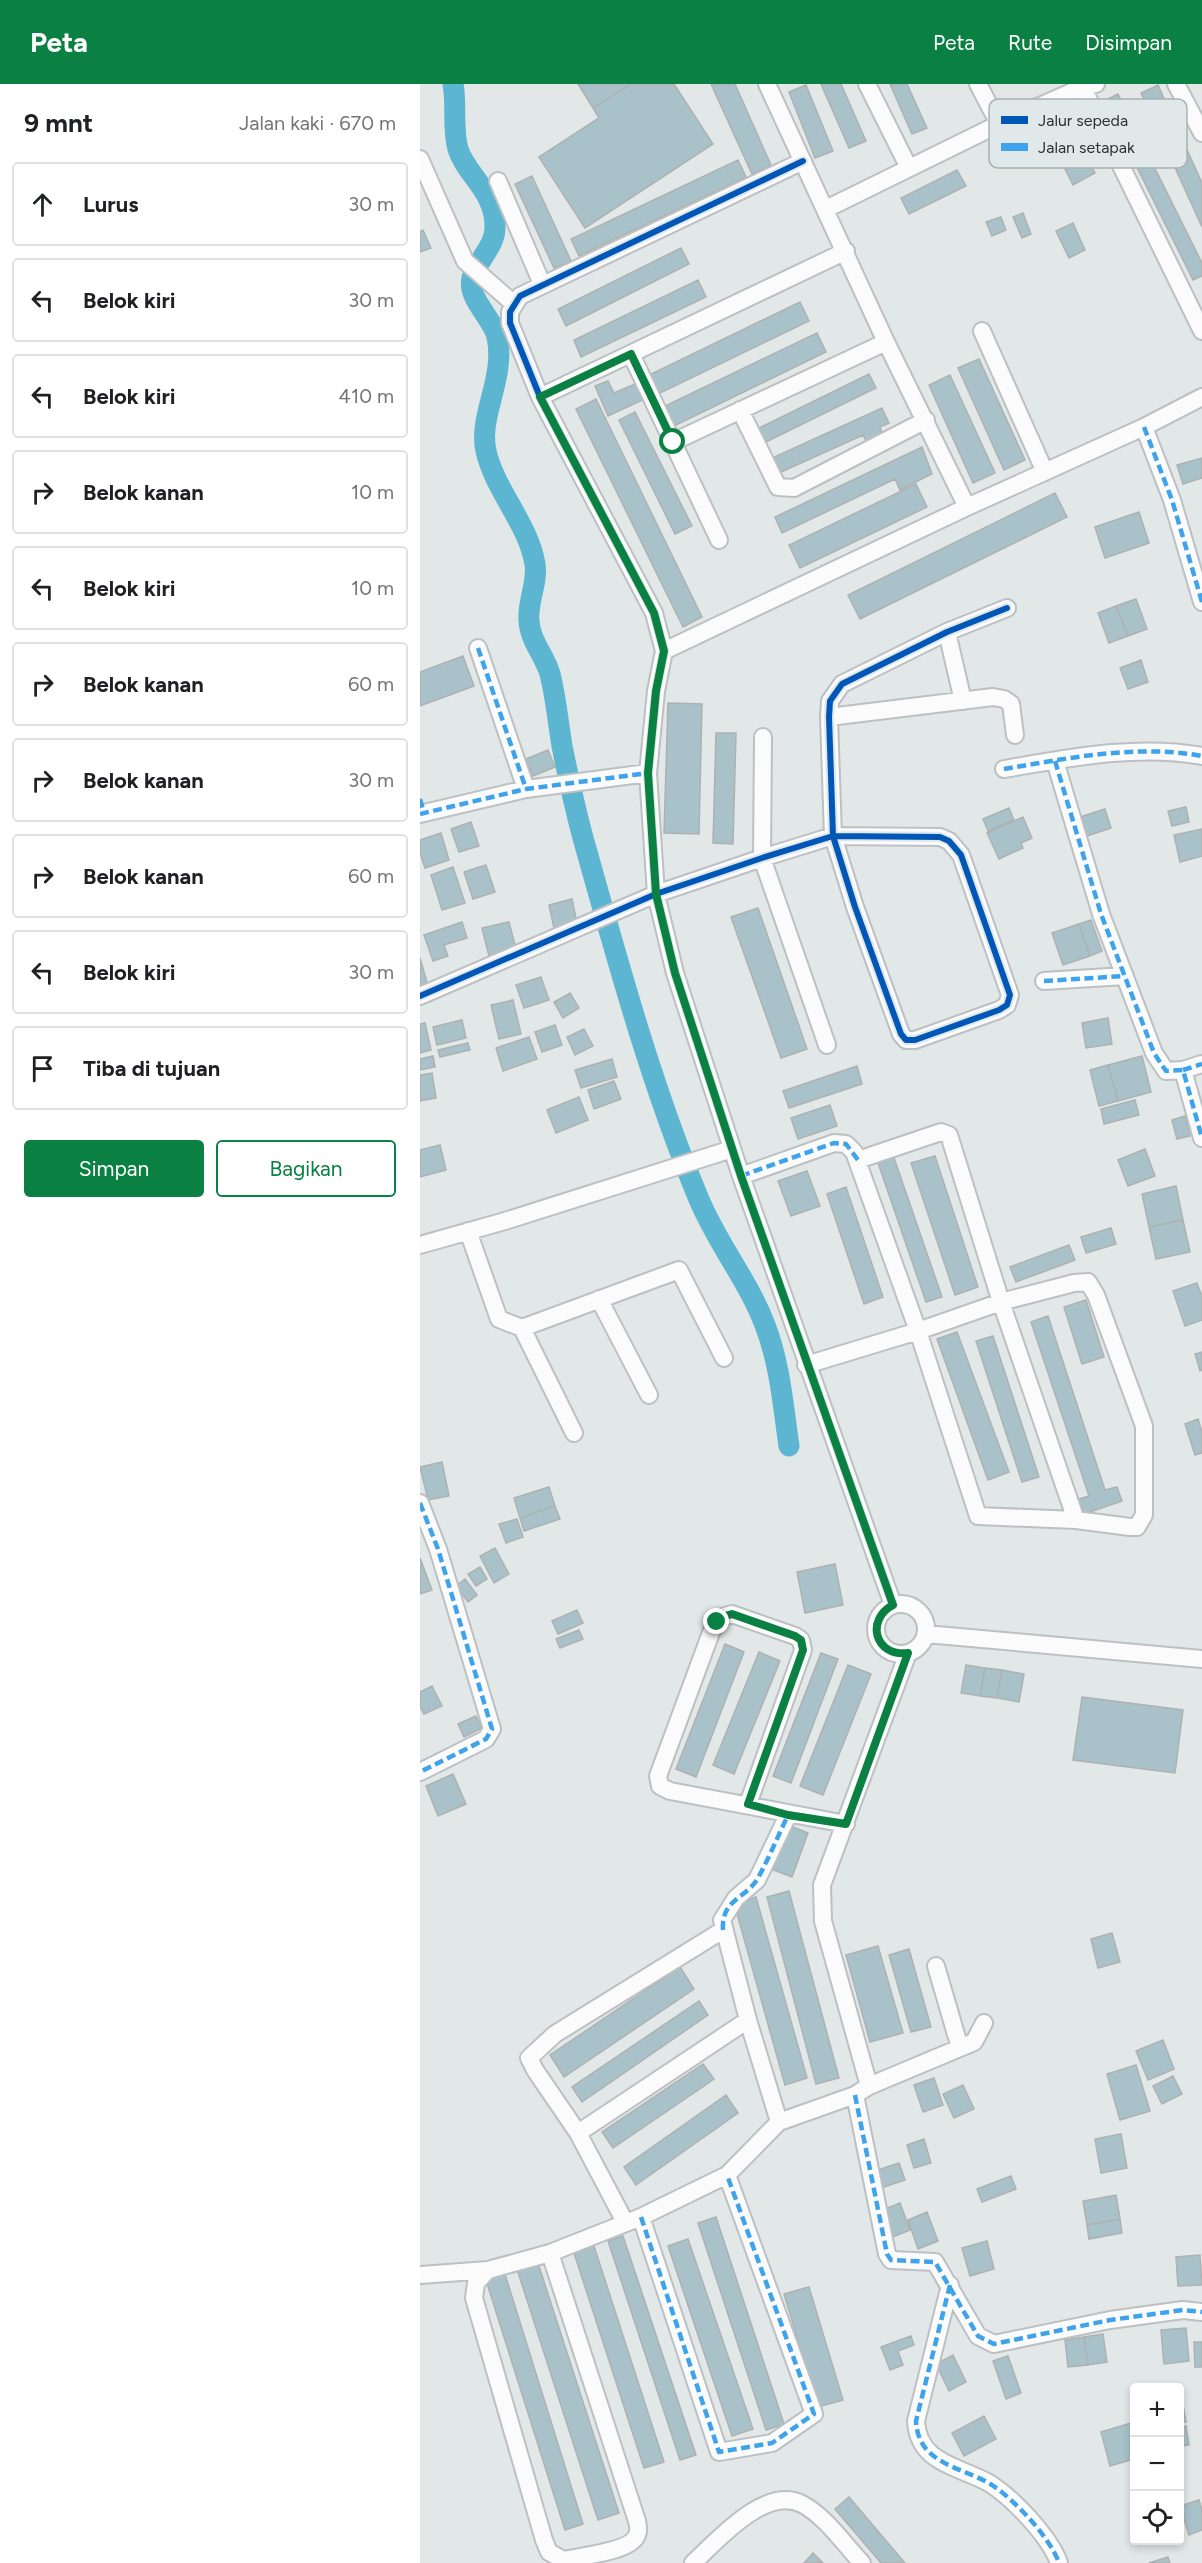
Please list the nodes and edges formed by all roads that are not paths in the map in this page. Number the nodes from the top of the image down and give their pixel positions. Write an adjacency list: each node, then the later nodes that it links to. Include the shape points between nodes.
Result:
1 (767, 84): 14 (street)
2 (867, 84): 15 (street)
3 (978, 84): 9 (street)
4 (1176, 84): 8 (street)
5 (1087, 85): 6 (street); 7 (street)
6 (1055, 99)
7 (1094, 99)
8 (1184, 99)
9 (989, 105)
10 (1187, 105): 12 (street)
11 (989, 129): 15 (street)
12 (1202, 133)
13 (420, 160): 22 (street, via 465,261)
14 (803, 161): 18 (street); 20 (street)
15 (909, 168): 18 (street)
16 (1130, 168): 21 (street)
17 (498, 181): 20 (street)
18 (826, 209): 19 (street)
19 (846, 251): 25 (street); 26 (street)
20 (542, 284): 22 (street, via 520,296)
21 (1195, 295): 23 (street)
22 (514, 304): 27 (street, via 510,323)
23 (1202, 331)
24 (982, 332): 33 (street)
25 (886, 342): 29 (street); 30 (street)
26 (631, 354): 27 (street); 32 (street)
27 (540, 397): 40 (street, via 654,613)
28 (1202, 397): 31 (street)
29 (740, 410): 30 (street, via 774,481 785,489 794,488); 32 (street)
30 (926, 420): 34 (street)
31 (1144, 427): 33 (street); 36 (street, via 1172,500)
32 (673, 442): 35 (street)
33 (1045, 472): 34 (street)
34 (967, 507): 40 (street)
35 (719, 540)
36 (1202, 602)
37 (1006, 608): 38 (street)
38 (947, 632): 41 (street); 42 (street, via 842,684 830,700)
39 (478, 648): 49 (street)
40 (664, 651): 48 (street)
41 (963, 701): 42 (street); 43 (street, via 1004,699 1011,704)
42 (830, 717): 51 (street)
43 (1015, 735)
44 (763, 737): 52 (street)
45 (1202, 756): 46 (street, via 1176,751 1128,751)
46 (1055, 761): 47 (street); 54 (street, via 1101,914)
47 (1004, 769)
48 (648, 773): 49 (street); 53 (street)
49 (526, 789): 50 (street)
50 (421, 808)
51 (833, 836): 51 (street, via 940,837 949,842 961,855 1010,995 1007,1005 906,1040 855,907); 52 (street)
52 (762, 858): 53 (street); 57 (street)
53 (656, 894): 56 (street); 61 (street, via 675,973)
54 (1125, 976): 55 (street); 59 (street, via 1160,1064 1166,1071)
55 (1044, 981)
56 (420, 996)
57 (826, 1045)
58 (1202, 1064): 59 (street)
59 (1183, 1071): 60 (street)
60 (1202, 1138)
61 (732, 1149): 63 (street); 64 (street)
62 (858, 1160): 63 (street, via 846,1144 834,1143); 67 (street, via 941,1132 949,1136); 69 (street)
63 (741, 1176): 71 (street)
64 (468, 1231): 65 (street); 68 (street, via 499,1319)
65 (420, 1245)
66 (599, 1299): 68 (street); 70 (street, via 679,1270); 72 (street)
67 (1001, 1302): 69 (street); 75 (street); 75 (street, via 1088,1282 1144,1425 1141,1522 1130,1527)
68 (522, 1328): 73 (street)
69 (918, 1331): 71 (street); 75 (street, via 978,1516)
70 (724, 1358)
71 (806, 1365): 76 (street)
72 (649, 1395)
73 (574, 1433)
74 (420, 1503): 80 (street, via 438,1549 492,1729 486,1739)
75 (1076, 1520)
76 (893, 1605): 77 (street, via 910,1605 918,1610); 78 (street, via 879,1616 875,1632 883,1648)
77 (926, 1634): 78 (street); 79 (street)
78 (908, 1653): 83 (street)
79 (1202, 1659)
80 (420, 1772)
81 (748, 1804): 81 (street, via 670,1791 658,1782 712,1630 722,1617 732,1614 795,1636 801,1640 803,1650); 82 (street)
82 (788, 1815): 83 (street); 84 (street, via 757,1880 725,1914)
83 (846, 1824): 89 (street, via 822,1885 822,1902)
84 (723, 1930): 86 (street); 91 (street, via 555,2034 529,2058)
85 (936, 1966): 88 (street)
86 (748, 2020): 90 (street); 91 (street)
87 (984, 2023): 88 (street, via 974,2042)
88 (960, 2048): 89 (street)
89 (862, 2091): 90 (street); 98 (street, via 887,2254 891,2260 935,2262)
90 (779, 2122): 92 (street)
91 (578, 2133): 94 (street)
92 (727, 2175): 93 (street); 93 (street, via 814,2414 771,2443 718,2452)
93 (641, 2217): 94 (street)
94 (625, 2222): 95 (street)
95 (550, 2253): 96 (street); 96 (street, via 638,2521 637,2536 624,2548 563,2560 549,2552 474,2298 476,2283)
96 (488, 2270): 97 (street)
97 (420, 2275)
98 (950, 2285): 99 (street, via 978,2337 994,2344 1110,2320 1183,2310); 102 (street, via 916,2421 917,2437 928,2452 990,2484 1005,2497 1055,2550)
99 (1202, 2312)
100 (693, 2563): 101 (street, via 750,2513 763,2504 784,2500 801,2503 813,2512)
101 (862, 2563)
102 (1059, 2563)

